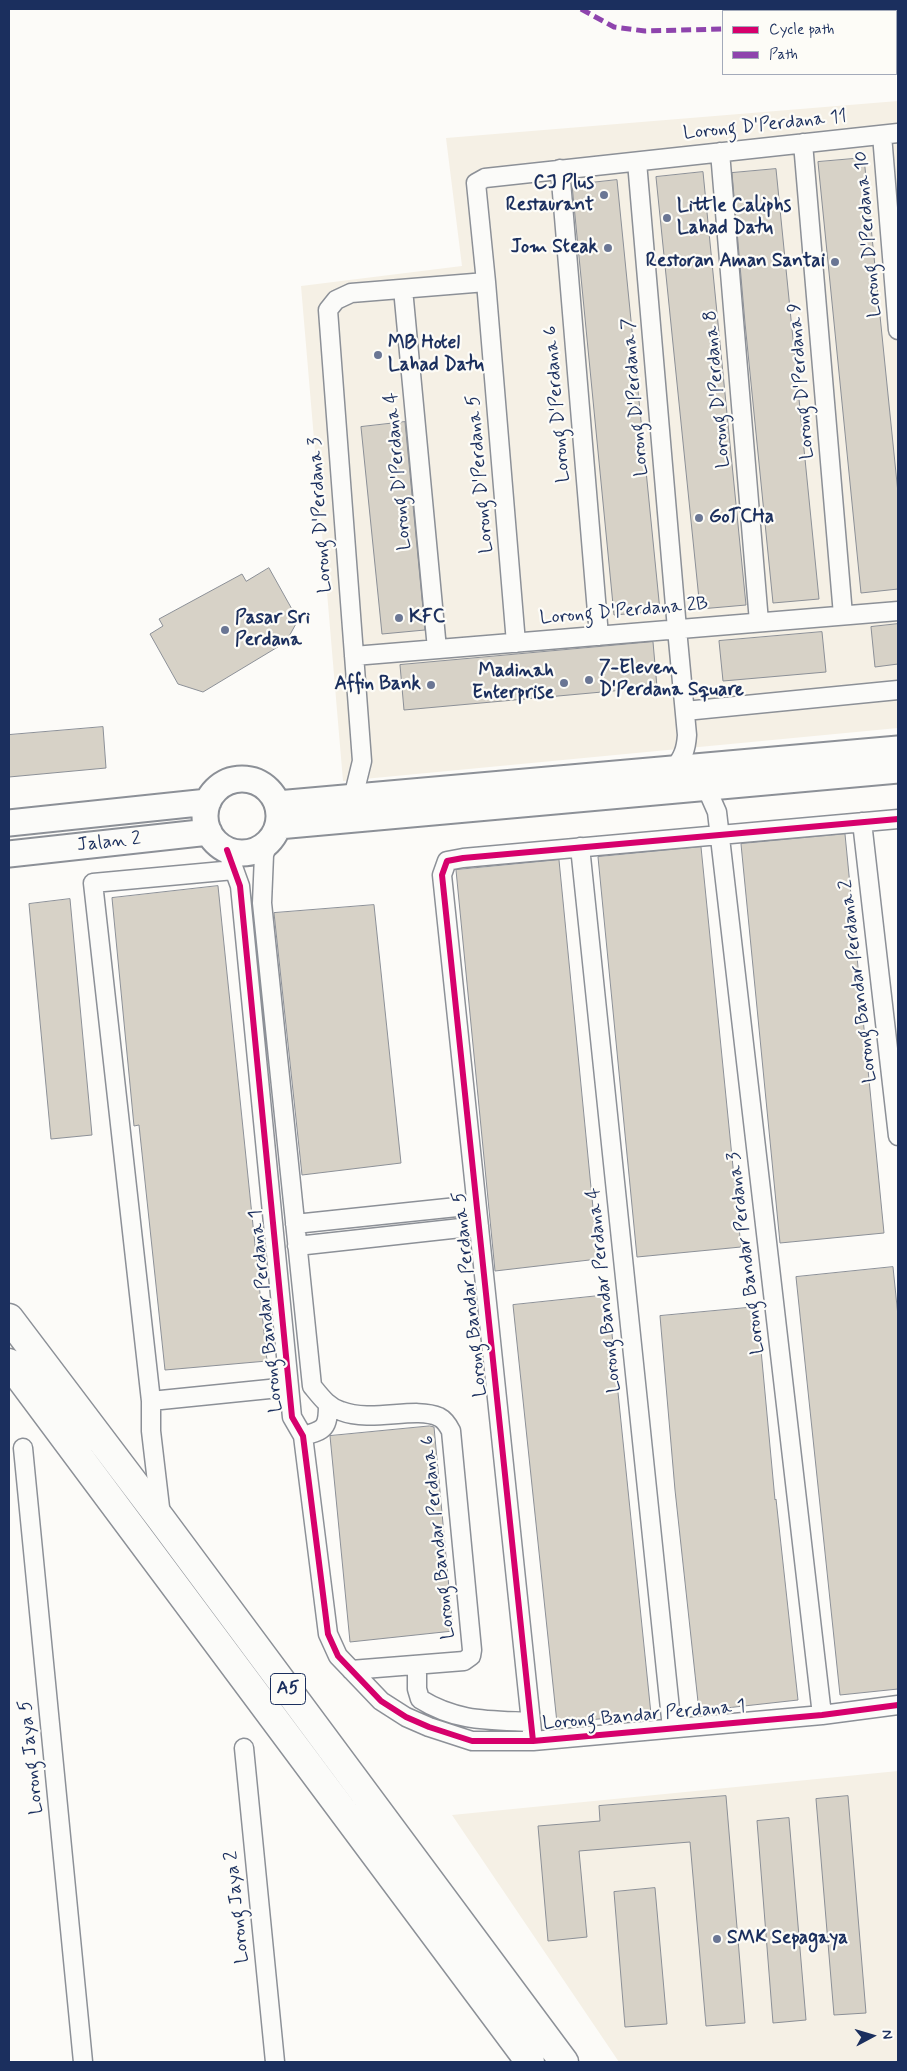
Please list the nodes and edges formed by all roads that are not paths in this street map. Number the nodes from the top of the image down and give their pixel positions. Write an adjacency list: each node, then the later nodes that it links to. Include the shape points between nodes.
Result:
1 (890, 134): 2 (street, Lorong D'Perdana 11); 9 (street, Lorong D'Perdana 10)
2 (803, 143): 3 (street, Lorong D'Perdana 11); 11 (street, Lorong D'Perdana 9)
3 (720, 152): 4 (street, Lorong D'Perdana 11); 12 (street, Lorong D'Perdana 8)
4 (637, 162): 5 (street, Lorong D'Perdana 11); 13 (street, Lorong D'Perdana 7)
5 (560, 169): 6 (street, Lorong D'Perdana 11, via 485,178); 14 (street, Lorong D'Perdana 6)
6 (476, 183): 7 (street, Lorong D'Perdana 5)
7 (486, 282): 8 (street); 15 (street, Lorong D'Perdana 5)
8 (404, 289): 16 (street, Lorong D'Perdana 4); 17 (street, Lorong D'Perdana 3, via 352,293 336,300 328,310)
9 (898, 330)
10 (898, 611): 11 (street, Lorong D'Perdana 2B)
11 (843, 615): 12 (street, Lorong D'Perdana 2B)
12 (759, 622): 13 (street, Lorong D'Perdana 2B)
13 (677, 629): 14 (street, Lorong D'Perdana 2B); 19 (street, Lorong D'Perdana 7)
14 (599, 636): 15 (street, Lorong D'Perdana 2B)
15 (516, 643): 16 (street, Lorong D'Perdana 2B)
16 (437, 649): 17 (street, Lorong D'Perdana 2B)
17 (354, 656): 24 (street, Lorong D'Perdana 3, via 362,761)
18 (898, 690): 19 (street)
19 (685, 711): 21 (street, Lorong D'Perdana 7, via 686,750)
20 (898, 749): 21 (street)
21 (674, 769): 24 (street)
22 (898, 770): 23 (street)
23 (706, 788): 29 (street); 31 (street, Lorong Bandar Perdana 3, via 718,812)
24 (353, 798): 29 (street)
25 (208, 802): 28 (street, Jalan 2); 29 (street, via 224,784 247,780 268,791); 30 (street, via 206,822)
26 (898, 819): 27 (street)
27 (862, 822): 31 (street); 35 (street, Lorong Bandar Perdana 2)
28 (9, 823)
29 (274, 824): 34 (street, via 259,849 237,853); 37 (street, Lorong Bandar Perdana 6, via 264,855 262,903)
30 (209, 832): 33 (street, Jalan 2); 34 (street)
31 (720, 835): 32 (street); 51 (street, Lorong Bandar Perdana 3)
32 (580, 847): 36 (street, Lorong Bandar Perdana 5, via 447,861 442,875); 53 (street, Lorong Bandar Perdana 4)
33 (9, 854)
34 (231, 860): 42 (street, Lorong Bandar Perdana 1, via 240,886); 43 (street, via 93,883)
35 (898, 1136)
36 (476, 1205): 37 (street); 38 (street, Lorong Bandar Perdana 5)
37 (295, 1224): 39 (street, Lorong Bandar Perdana 6)
38 (479, 1226): 39 (street); 52 (street, Lorong Bandar Perdana 5)
39 (297, 1246): 44 (street, Lorong Bandar Perdana 6, via 312,1386)
40 (9, 1318): 47 (highway, A5)
41 (9, 1363): 58 (highway, A5)
42 (289, 1387): 43 (street); 45 (street, Lorong Bandar Perdana 1, via 292,1417)
43 (151, 1401): 47 (street, via 151,1431)
44 (328, 1405): 45 (street, via 328,1421 324,1428); 48 (street, Lorong Bandar Perdana 6, via 361,1417 424,1414 438,1417 452,1431 472,1650 471,1656 464,1661)
45 (303, 1436): 49 (street, Lorong Bandar Perdana 1, via 328,1634 338,1656)
46 (23, 1448): 56 (street, Lorong Jaya 5)
47 (161, 1519): 59 (highway, A5)
48 (417, 1665): 49 (street, Lorong Bandar Perdana 6); 52 (street, via 420,1699 437,1710 464,1718)
49 (351, 1670): 54 (street, Lorong Bandar Perdana 1, via 381,1701 429,1727 472,1741)
50 (898, 1705): 51 (street, Lorong Bandar Perdana 1)
51 (822, 1715): 53 (street, Lorong Bandar Perdana 1)
52 (531, 1722): 54 (street, Lorong Bandar Perdana 5)
53 (672, 1728): 54 (street, Lorong Bandar Perdana 1)
54 (532, 1741)
55 (244, 1748): 57 (street, Lorong Jaya 2)
56 (83, 2062)
57 (275, 2062)
58 (530, 2062)
59 (564, 2062)

